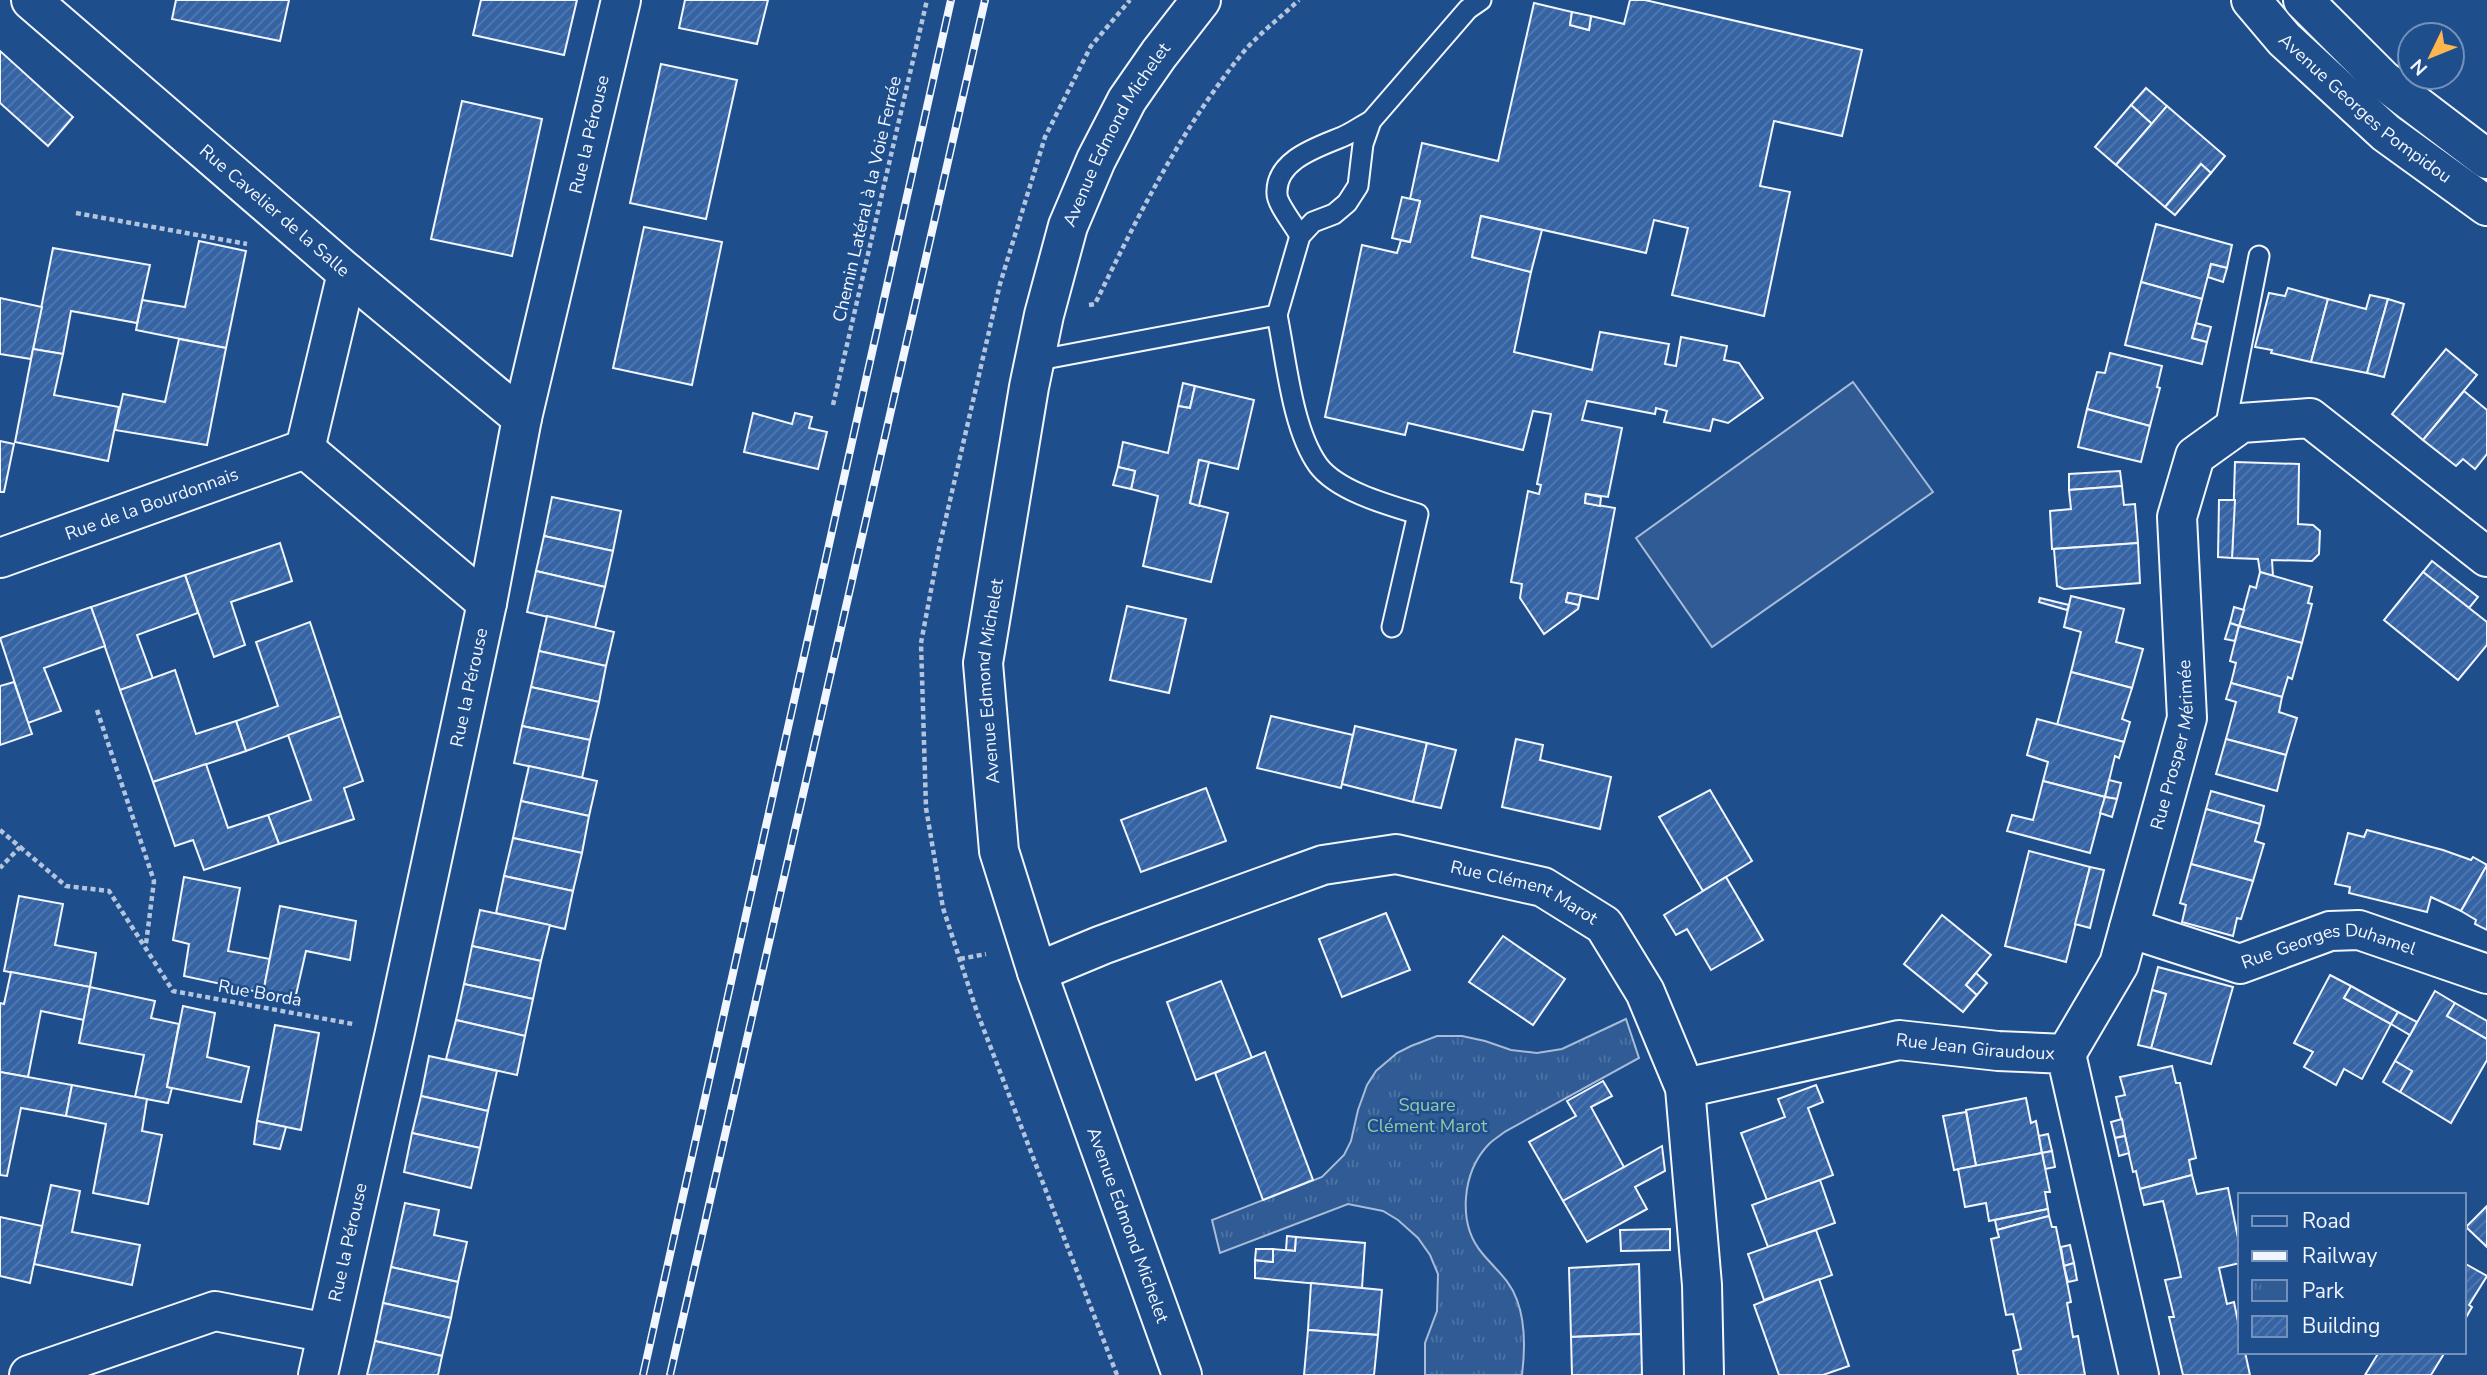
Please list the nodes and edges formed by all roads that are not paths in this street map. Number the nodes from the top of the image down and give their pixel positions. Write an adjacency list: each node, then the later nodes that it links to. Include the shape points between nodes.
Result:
1 (31, 0): 12 (street, Rue Cavelier de la Salle)
2 (621, 0): 15 (street, Rue la Pérouse)
3 (1201, 0): 14 (street, Avenue Edmond Michelet, via 1126,100 1096,160 1068,226)
4 (1481, 0): 7 (lane, via 1468,9)
5 (2250, 0): 9 (street, Avenue Georges Pompidou, via 2386,134)
6 (2314, 4): 8 (street, Avenue Georges Pompidou, via 2383,80)
7 (1371, 121): 10 (lane, via 1358,186 1347,203 1313,222); 10 (lane, via 1311,148 1288,165 1278,181 1276,196)
8 (2487, 159)
9 (2487, 206)
10 (1300, 236): 13 (lane)
11 (2259, 256): 16 (lane)
12 (347, 273): 15 (street, Rue Cavelier de la Salle); 17 (street)
13 (1277, 315): 14 (lane); 21 (lane, via 1300,430 1318,466 1375,501 1418,514)
14 (1034, 360): 23 (street, Avenue Edmond Michelet, via 983,663 999,851)
15 (522, 418): 20 (street, Rue la Pérouse)
16 (2224, 435): 19 (street, Rue Prosper Mérimée, via 2241,423 2311,418); 22 (street, Rue Prosper Mérimée, via 2194,456 2177,517 2187,718)
17 (305, 449): 18 (street, Rue de la Bourdonnais); 20 (street)
18 (0, 558)
19 (2487, 558)
20 (486, 603): 27 (street, Rue la Pérouse)
21 (1392, 626)
22 (2129, 928): 24 (street, Rue Georges Duhamel, via 2240,964 2330,931 2359,930); 25 (street, Rue Prosper Mérimée, via 2119,964)
23 (1037, 972): 26 (street, Rue Clément Marot, via 1323,865 1396,854 1543,887 1604,925 1645,992); 30 (street, Avenue Edmond Michelet)
24 (2487, 974)
25 (2066, 1054): 26 (street, Rue Jean Giraudoux, via 1899,1041); 32 (street, Rue Jean Giraudoux)
26 (1685, 1088): 31 (street, Rue Clément Marot, via 1702,1285)
27 (327, 1333): 28 (street, via 215,1311); 29 (street, Rue la Pérouse)
28 (29, 1375)
29 (318, 1375)
30 (1182, 1375)
31 (1704, 1375)
32 (2139, 1375)

